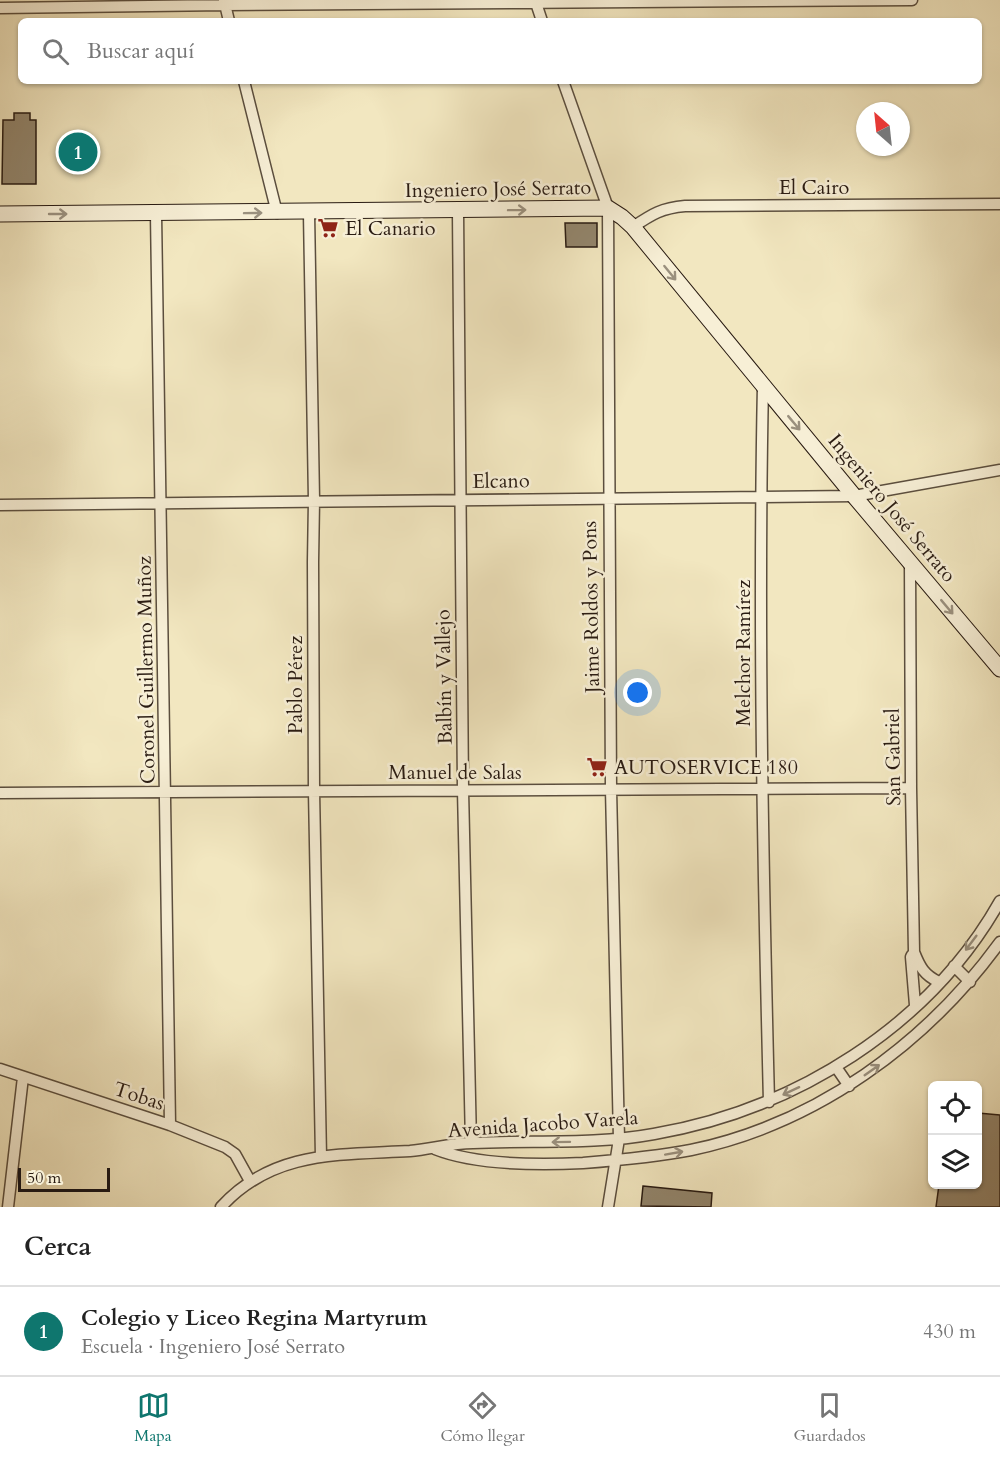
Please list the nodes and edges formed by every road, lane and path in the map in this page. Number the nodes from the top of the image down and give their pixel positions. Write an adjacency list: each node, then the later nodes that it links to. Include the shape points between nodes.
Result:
1 (912, 0): 3 (street)
2 (224, 2): 3 (street); 4 (street); 5 (street)
3 (535, 2): 6 (street)
4 (0, 8)
5 (228, 18)
6 (541, 18)
7 (245, 84): 12 (street)
8 (564, 84): 10 (street, Jaime Roldos y Pons)
9 (1000, 204): 16 (street, El Cairo, via 685,206 660,210)
10 (608, 208): 11 (street, Ingeniero José Serrato, one-way to 10); 16 (street, Ingeniero José Serrato); 21 (street, Jaime Roldos y Pons)
11 (458, 211): 13 (street, Ingeniero José Serrato); 22 (street, Balbín y Vallejo)
12 (277, 213): 13 (street, Ingeniero José Serrato); 15 (street, Ingeniero José Serrato, one-way to 12)
13 (309, 213): 23 (street, Pablo Pérez)
14 (0, 214): 15 (street, Ingeniero José Serrato, one-way to 15)
15 (156, 214): 24 (street, Coronel Guillermo Muñoz)
16 (633, 227): 17 (street, Ingeniero José Serrato, one-way to 17)
17 (763, 385): 19 (street, Ingeniero José Serrato, one-way to 19); 20 (street, Melchor Ramírez)
18 (1000, 470): 19 (street, Elcano)
19 (854, 496): 20 (street, Elcano); 26 (street, Ingeniero José Serrato)
20 (760, 497): 21 (street, Elcano); 30 (street, Melchor Ramírez)
21 (608, 498): 22 (street, Elcano); 29 (street, Jaime Roldos y Pons)
22 (460, 499): 23 (street, Elcano); 31 (street, Balbín y Vallejo)
23 (314, 500): 24 (street, Elcano); 32 (street, Pablo Pérez)
24 (162, 502): 25 (street, Elcano); 33 (street, Coronel Guillermo Muñoz)
25 (0, 505)
26 (909, 562): 27 (street, Ingeniero José Serrato, one-way to 27); 28 (street, San Gabriel)
27 (1000, 669)
28 (911, 788): 30 (street, Manuel de Salas); 37 (street, San Gabriel)
29 (611, 789): 30 (street, Manuel de Salas); 31 (street, Manuel de Salas); 48 (street, Jaime Roldos y Pons)
30 (761, 789): 46 (street, Melchor Ramírez)
31 (463, 790): 32 (street, Manuel de Salas); 49 (street, Balbín y Vallejo)
32 (314, 791): 33 (street, Manuel de Salas); 51 (street, Pablo Pérez)
33 (167, 792): 34 (street, Manuel de Salas); 47 (street, Coronel Guillermo Muñoz)
34 (0, 793)
35 (1000, 901): 38 (street, Avenida Jacobo Varela, one-way to 38)
36 (1000, 942): 40 (street, Avenida Jacobo Varela)
37 (914, 952): 39 (street, San Gabriel, via 927,977); 41 (street, San Gabriel, via 911,957)
38 (954, 966): 39 (street, Avenida Jacobo Varela); 40 (street)
39 (939, 982): 41 (street, Avenida Jacobo Varela)
40 (970, 982): 45 (street, Avenida Jacobo Varela, one-way to 40, via 924,1029)
41 (915, 1005): 42 (street, Avenida Jacobo Varela, via 878,1038)
42 (836, 1067): 45 (street); 46 (street, Avenida Jacobo Varela, one-way to 46)
43 (0, 1069): 44 (street, Tobas)
44 (24, 1077): 47 (street, Tobas); 54 (street)
45 (849, 1086): 52 (street, Avenida Jacobo Varela, one-way to 45, via 693,1149 733,1138)
46 (769, 1102): 48 (street, Avenida Jacobo Varela, via 701,1124)
47 (170, 1125): 53 (street, Tobas, via 225,1147 235,1154)
48 (619, 1139): 49 (street, Avenida Jacobo Varela, one-way to 49); 52 (street, Jaime Roldos y Pons)
49 (471, 1143): 50 (street, Avenida Jacobo Varela)
50 (435, 1149): 51 (street, Avenida Jacobo Varela); 52 (street, Avenida Jacobo Varela, via 488,1160 544,1165)
51 (321, 1157): 53 (street, Avenida Jacobo Varela, via 297,1161)
52 (616, 1161): 56 (street, Jaime Roldos y Pons)
53 (250, 1181): 55 (street, Avenida Jacobo Varela)
54 (8, 1207)
55 (221, 1207)
56 (608, 1207)

